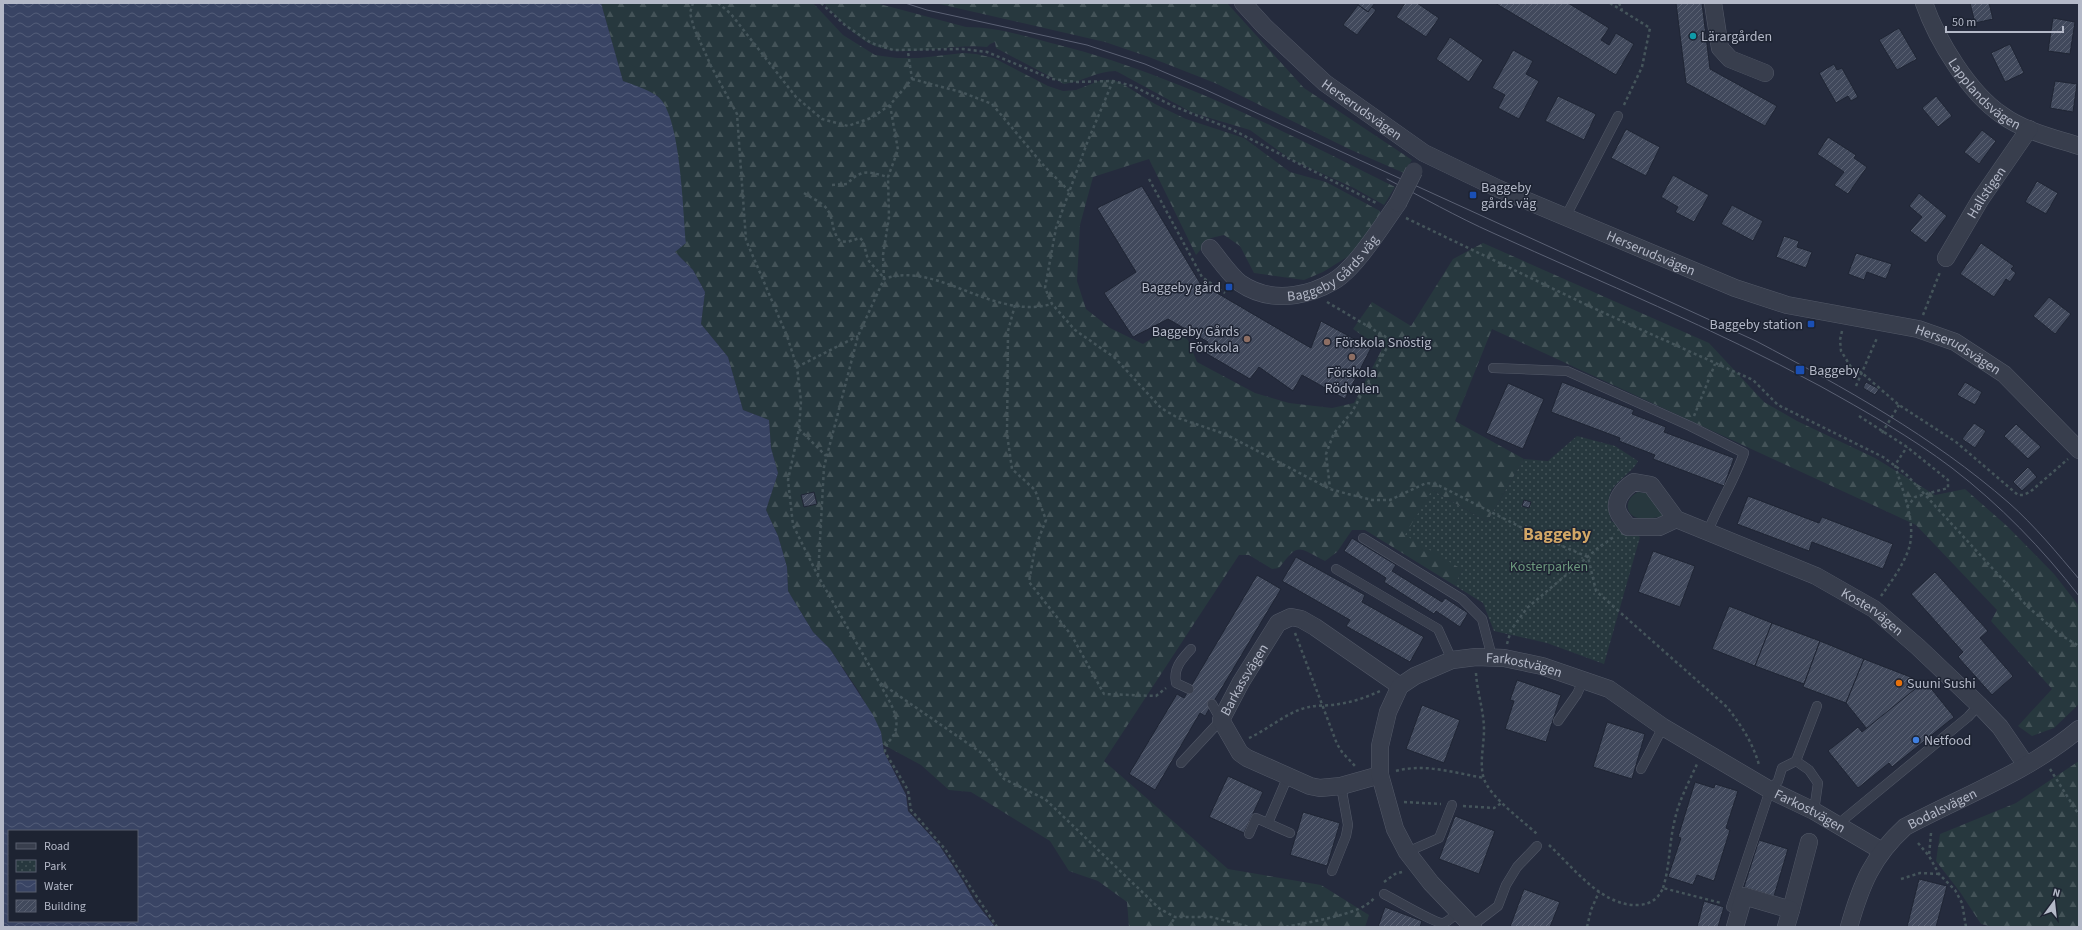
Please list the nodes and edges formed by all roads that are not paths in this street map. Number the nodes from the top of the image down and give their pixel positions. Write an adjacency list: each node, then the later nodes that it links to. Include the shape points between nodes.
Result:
1 (1243, 3): 8 (street, Herserudsvägen, via 1325,83)
2 (1713, 3): 4 (street, via 1720,48 1730,59)
3 (1924, 3): 6 (street, Lapplandsvägen, via 1947,54 1978,92 2002,115)
4 (1765, 73)
5 (1618, 116): 9 (lane)
6 (2029, 129): 7 (street, Lapplandsvägen); 11 (street, Hallstigen, via 1980,200)
7 (2079, 146)
8 (1424, 153): 9 (street, Herserudsvägen, via 1499,189); 10 (street, Baggeby Gårds väg, bridge, via 1395,207 1362,253 1333,282 1307,293 1272,296 1255,291 1239,282)
9 (1566, 216): 13 (street, Herserudsvägen, via 1735,288 1787,305 1918,329 1955,342 2004,374)
10 (1210, 248)
11 (1943, 263)
12 (1493, 368): 15 (lane, via 1567,371 1690,426 1744,454 1735,479 1720,502)
13 (2079, 450)
14 (1676, 519): 14 (street, via 1651,485 1634,482 1621,493 1617,508 1628,527 1659,527); 15 (street, Kostervägen)
15 (1708, 531): 25 (street, Kostervägen, via 1816,576 1874,608)
16 (1363, 538): 19 (lane, via 1462,599 1474,610 1482,619)
17 (1336, 569): 20 (lane, via 1438,629)
18 (1191, 649): 23 (lane, via 1180,661 1174,675 1176,683)
19 (1484, 657): 20 (street, Farkostvägen); 21 (street, Farkostvägen, via 1542,666)
20 (1452, 660): 22 (street, Farkostvägen)
21 (1584, 679): 28 (lane); 29 (street, Farkostvägen, via 1609,689)
22 (1398, 685): 27 (street, Barkassvägen, via 1315,627 1302,619 1292,617 1278,623 1241,682); 35 (street, via 1380,746)
23 (1189, 689)
24 (1212, 704): 27 (lane)
25 (1979, 705): 33 (street, Kostervägen, via 2000,727); 42 (lane, via 1968,717)
26 (1817, 706): 31 (lane)
27 (1221, 720): 32 (lane); 36 (street, Barkassvägen, via 1233,742 1246,758)
28 (1558, 721)
29 (1663, 726): 34 (lane); 38 (street, Farkostvägen)
30 (2079, 730): 33 (street, Bodalsvägen)
31 (1796, 761): 38 (lane, via 1782,768 1778,781); 40 (lane, via 1809,770 1818,783)
32 (1181, 762)
33 (2026, 765): 47 (street, Bodalsvägen, via 1905,827)
34 (1641, 769)
35 (1380, 774): 37 (street, Barkassvägen); 48 (street, via 1396,829)
36 (1288, 776): 37 (street, Barkassvägen, via 1320,788); 41 (lane)
37 (1341, 786): 49 (lane, via 1348,825)
38 (1764, 786): 40 (street, Farkostvägen); 51 (lane)
39 (1452, 805): 48 (lane, via 1439,838)
40 (1814, 811): 42 (street, Farkostvägen)
41 (1268, 823): 43 (lane); 44 (lane, via 1256,818)
42 (1837, 825): 47 (street, Farkostvägen)
43 (1290, 833)
44 (1249, 834)
45 (1809, 842): 52 (street)
46 (1541, 843): 54 (lane, via 1517,867 1506,885 1498,906)
47 (1882, 851): 57 (street, Bodalsvägen, via 1867,875)
48 (1407, 852): 53 (street, via 1417,868)
49 (1332, 871)
50 (1379, 895): 53 (lane, via 1408,905 1442,923)
51 (1731, 907)
52 (1790, 910): 55 (street, via 1744,896); 56 (street)
53 (1458, 912): 54 (street)
54 (1473, 927)
55 (1735, 927)
56 (1786, 927)
57 (1849, 927)

